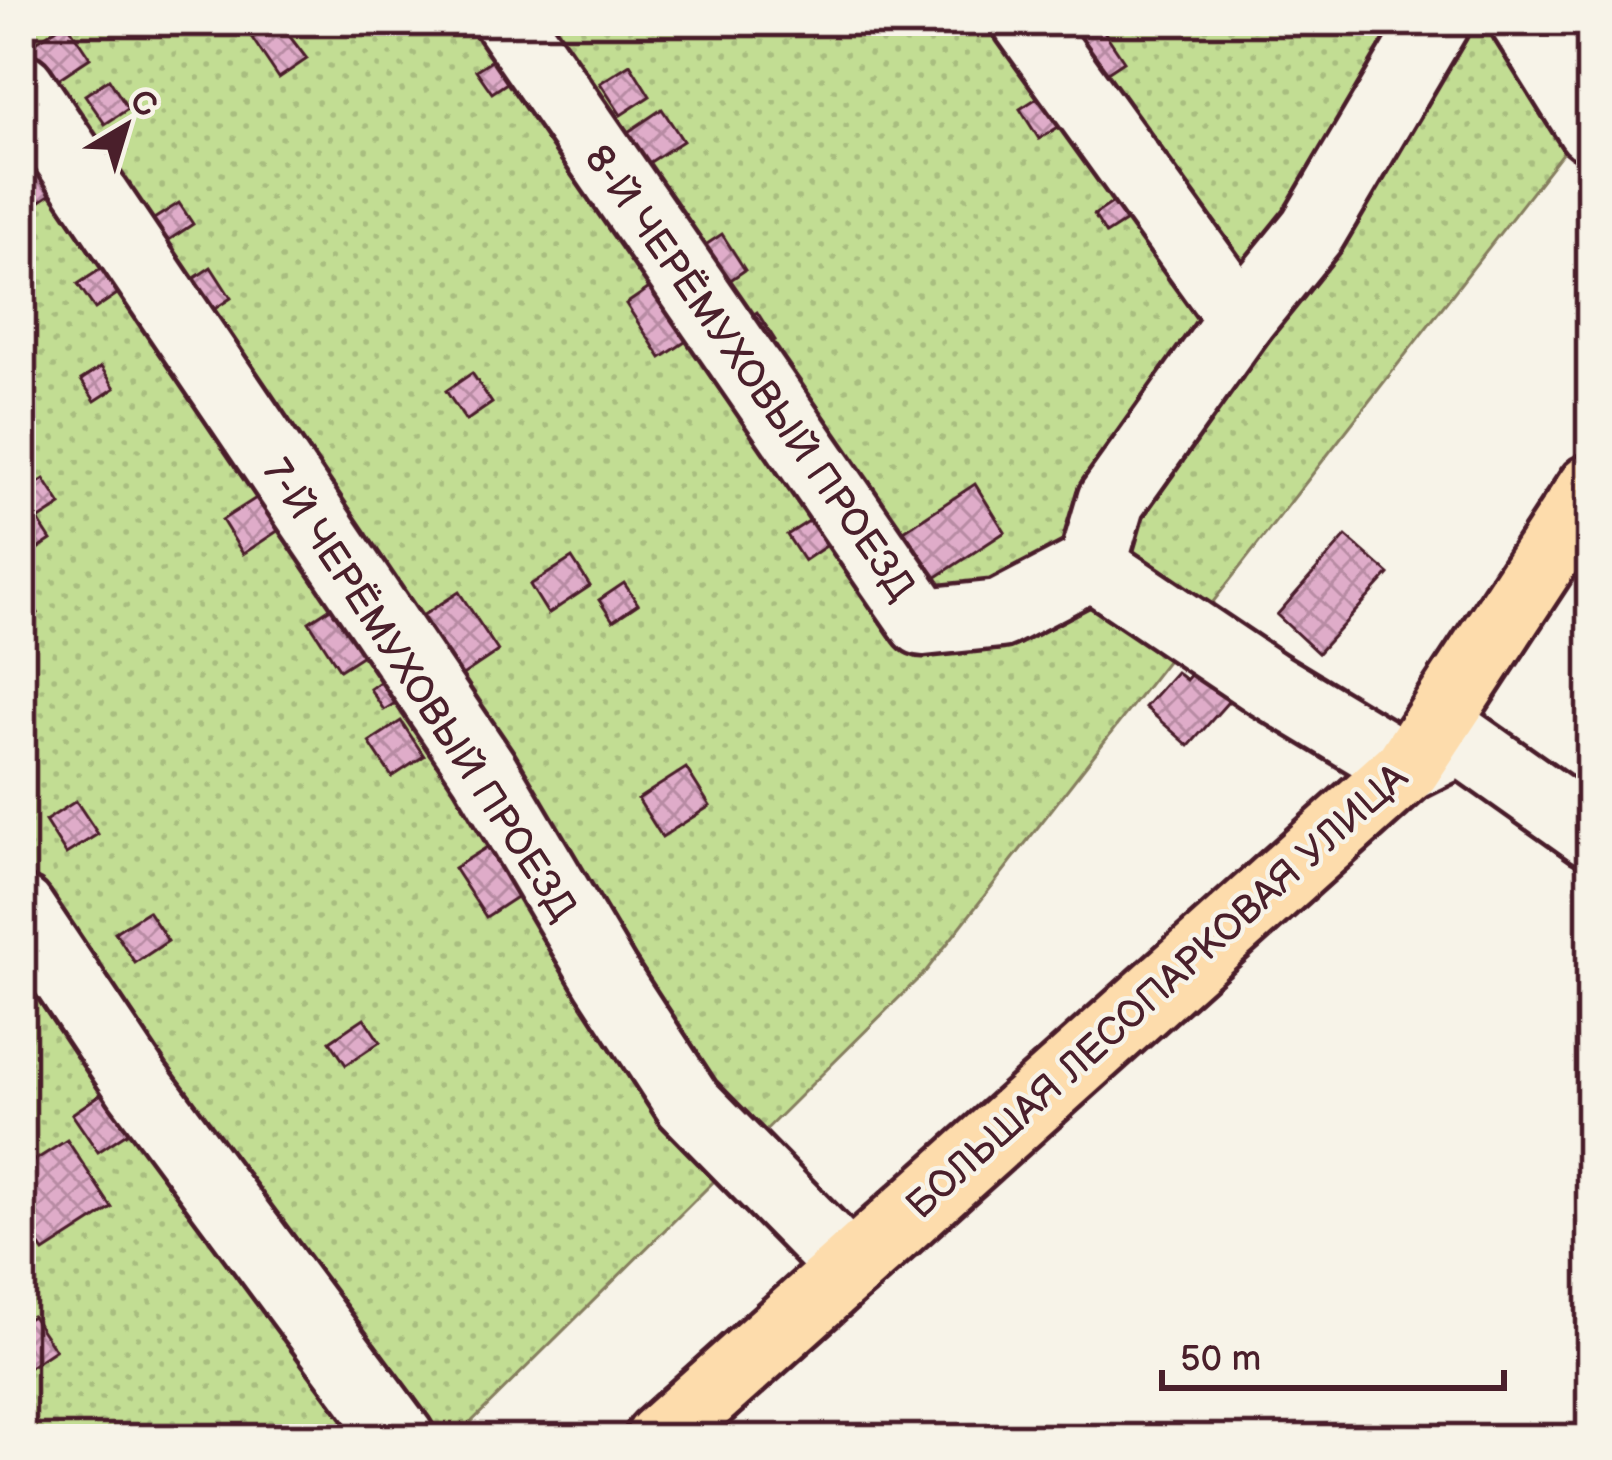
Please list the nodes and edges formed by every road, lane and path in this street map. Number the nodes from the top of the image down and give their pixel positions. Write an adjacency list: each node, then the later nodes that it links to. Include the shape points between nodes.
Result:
1 (508, 21): 9 (lane, 8-Й ЧЕРЁМУХОВЫЙ ПРОЕЗД, via 923,622 1000,614)
2 (1026, 21): 7 (lane)
3 (1436, 21): 7 (lane, via 1313,230)
4 (1524, 21): 6 (lane)
5 (21, 87): 13 (lane, 7-Й ЧЕРЁМУХОВЫЙ ПРОЕЗД, via 484,771 688,1103)
6 (1591, 128)
7 (1240, 319): 9 (lane, via 1112,502)
8 (1591, 488): 10 (main road, БОЛЬШАЯ ЛЕСОПАРКОВАЯ УЛИЦА)
9 (1092, 566): 10 (lane)
10 (1407, 768): 11 (lane, via 1460,741); 13 (main road, БОЛЬШАЯ ЛЕСОПАРКОВАЯ УЛИЦА)
11 (1591, 833)
12 (21, 910): 14 (lane, via 138,1085)
13 (850, 1268): 15 (main road, БОЛЬШАЯ ЛЕСОПАРКОВАЯ УЛИЦА)
14 (400, 1439)
15 (659, 1439)

